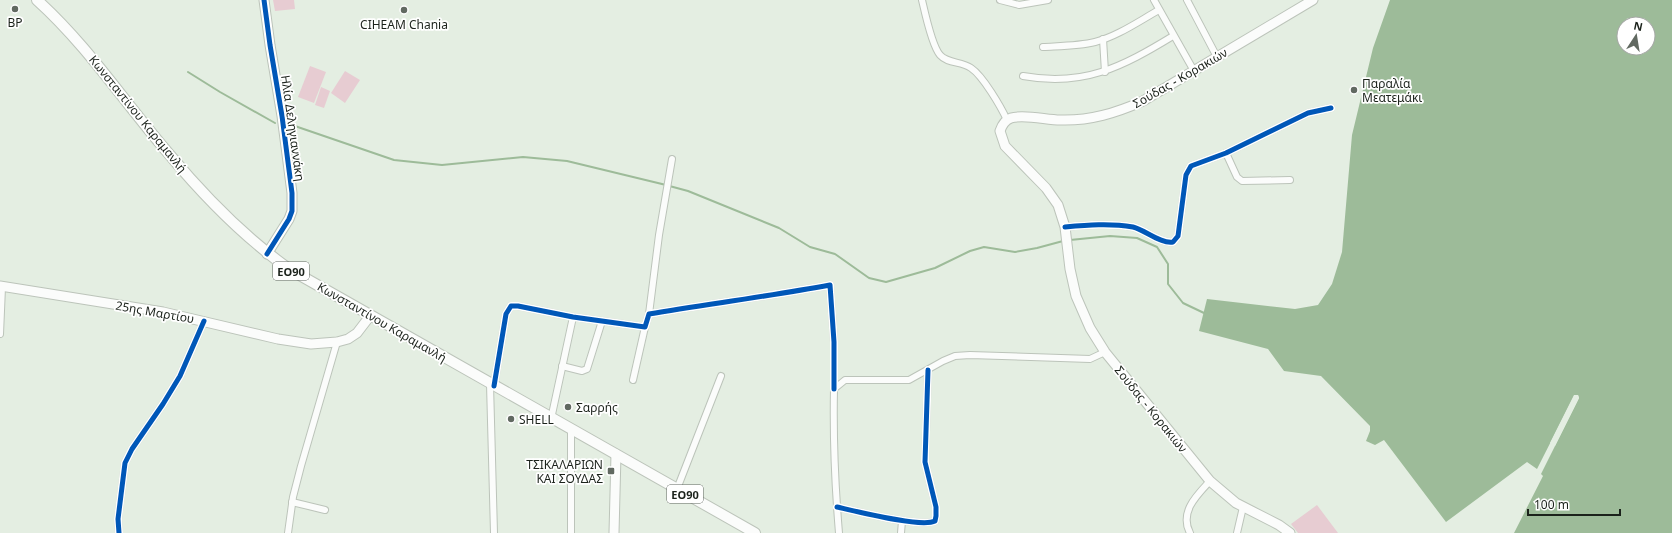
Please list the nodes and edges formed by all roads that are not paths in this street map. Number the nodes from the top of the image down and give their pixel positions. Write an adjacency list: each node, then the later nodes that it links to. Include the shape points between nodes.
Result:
1 (36, 0): 23 (main road, Κωνσταντίνου Καραμανλή / ΕΟ90, via 64,25 90,55 168,154 200,190)
2 (264, 0): 23 (main road, Ηλία Δεληγιαννάκη, via 292,193 292,211 289,219)
3 (922, 0): 18 (street, via 939,53 943,58 970,67 1000,105)
4 (1000, 0): 5 (street, via 1019,5)
5 (1048, 0)
6 (1154, 0): 9 (street)
7 (1187, 0): 13 (street)
8 (1313, 0): 13 (main road, Σούδας - Κορακιών)
9 (1159, 10): 10 (street); 11 (street)
10 (1173, 36): 14 (street); 15 (street)
11 (1103, 40): 12 (street); 15 (street)
12 (1043, 48)
13 (1217, 57): 14 (main road, Σούδας - Κορακιών)
14 (1194, 71): 18 (main road, Σούδας - Κορακιών, via 1120,112 1095,118 1061,120 1018,117)
15 (1105, 72): 16 (street, via 1064,80)
16 (1023, 76)
17 (1330, 108): 19 (street, via 1308,112)
18 (1007, 120): 22 (main road, via 1001,127 1002,142 1053,198 1058,205)
19 (1226, 153): 21 (street, via 1237,177 1242,181); 22 (street, via 1189,168 1178,236 1173,242 1164,242 1148,233 1128,227 1103,225)
20 (672, 159): 25 (street)
21 (1290, 180)
22 (1065, 230): 33 (main road, Σούδας - Κορακιών, via 1076,296 1090,328)
23 (267, 254): 26 (main road, Κωνσταντίνου Καραμανλή / ΕΟ90)
24 (1, 287): 28 (main road, 25ης Μαρτίου, via 163,312); 31 (street)
25 (649, 314): 30 (street); 39 (street, via 768,297 830,285)
26 (370, 316): 32 (main road, 25ης Μαρτίου, via 353,337); 38 (main road, Κωνσταντίνου Καραμανλή / ΕΟ90)
27 (573, 317): 29 (street); 34 (street); 38 (street, via 511,306 506,314)
28 (204, 321): 32 (main road, 25ης Μαρτίου, via 278,339 311,344); 50 (street, via 180,376 125,463 118,519)
29 (602, 321): 30 (street); 34 (street, via 587,370)
30 (645, 327): 37 (street)
31 (0, 334)
32 (337, 342): 45 (street)
33 (1105, 352): 35 (street, via 1090,359 955,356); 43 (main road, Σούδας - Κορακιών)
34 (562, 366): 40 (street)
35 (928, 370): 39 (street, via 909,380 845,380); 49 (street, via 925,462 935,501 936,516 935,521 929,523)
36 (721, 376): 44 (street)
37 (633, 380)
38 (492, 385): 40 (main road, Κωνσταντίνου Καραμανλή / ΕΟ90); 52 (street)
39 (834, 389): 46 (street)
40 (551, 419): 41 (main road, Κωνσταντίνου Καραμανλή / ΕΟ90)
41 (571, 429): 42 (main road, Κωνσταντίνου Καραμανλή / ΕΟ90); 53 (street)
42 (616, 454): 44 (main road, Κωνσταντίνου Καραμανλή / ΕΟ90); 54 (main road)
43 (1210, 481): 47 (main road, Σούδας - Κορακιών); 58 (street, via 1195,497 1188,510 1187,524)
44 (677, 489): 55 (main road, Κωνσταντίνου Καραμανλή / ΕΟ90)
45 (292, 502): 48 (street); 51 (street)
46 (837, 508): 49 (street); 56 (street)
47 (1243, 508): 59 (street); 60 (main road, Σούδας - Κορακιών)
48 (325, 510)
49 (902, 521): 57 (street)
50 (119, 533)
51 (288, 533)
52 (494, 533)
53 (571, 533)
54 (614, 533)
55 (755, 533)
56 (839, 533)
57 (901, 533)
58 (1190, 533)
59 (1237, 533)
60 (1290, 533)

